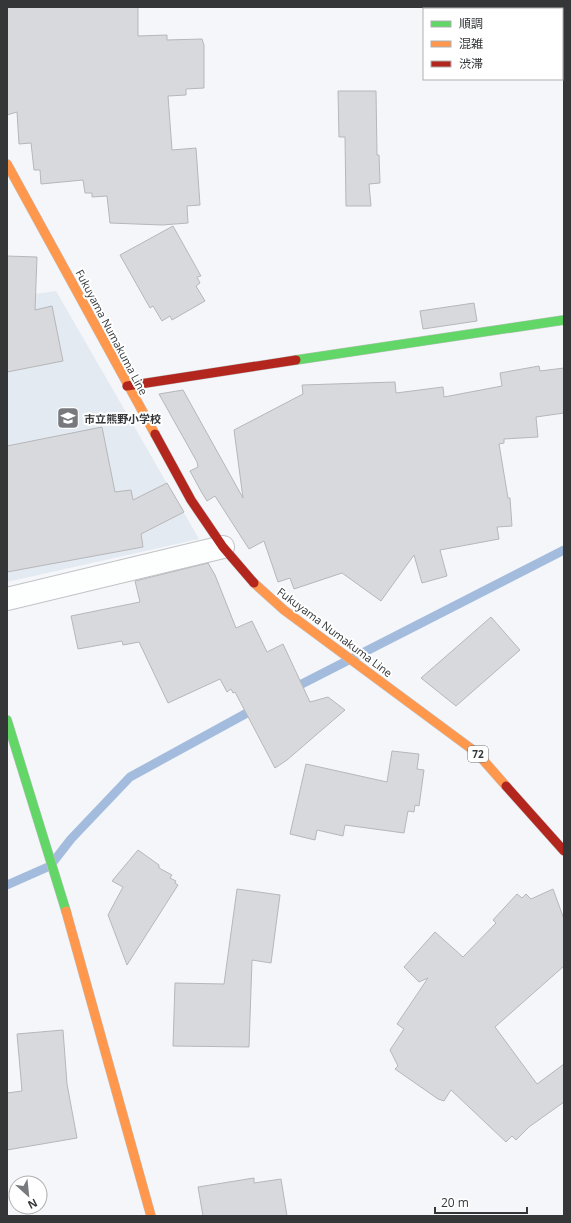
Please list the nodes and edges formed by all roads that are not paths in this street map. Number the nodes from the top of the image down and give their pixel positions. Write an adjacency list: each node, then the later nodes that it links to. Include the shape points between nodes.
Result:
1 (7, 164): 3 (street, Fukuyama Numakuma Line / 72)
2 (564, 320): 3 (street)
3 (127, 386): 4 (street, Fukuyama Numakuma Line / 72, via 191,500)
4 (223, 547): 5 (street); 7 (street, Fukuyama Numakuma Line / 72, via 250,580 284,610 477,753)
5 (7, 599)
6 (7, 720): 8 (street, via 64,904)
7 (564, 851)
8 (151, 1216)

